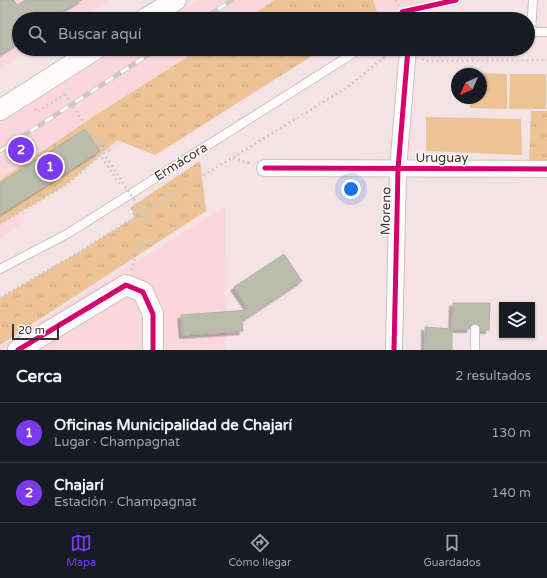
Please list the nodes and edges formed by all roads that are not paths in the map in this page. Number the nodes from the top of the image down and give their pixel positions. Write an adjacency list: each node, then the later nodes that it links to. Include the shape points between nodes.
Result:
1 (176, 0): 3 (street)
2 (533, 0): 4 (lane)
3 (156, 12)
4 (532, 12)
5 (535, 32): 6 (lane)
6 (547, 32)
7 (85, 56): 10 (street)
8 (349, 56): 14 (lane, Ermácora, via 67,234)
9 (408, 56): 12 (street, Moreno)
10 (0, 110)
11 (265, 168): 12 (street, Uruguay)
12 (398, 169): 13 (street, Uruguay); 18 (street, Moreno)
13 (547, 169)
14 (0, 269)
15 (475, 329): 19 (lane)
16 (18, 350): 17 (street, via 126,285 143,292 154,314)
17 (153, 350)
18 (394, 350)
19 (474, 350)

